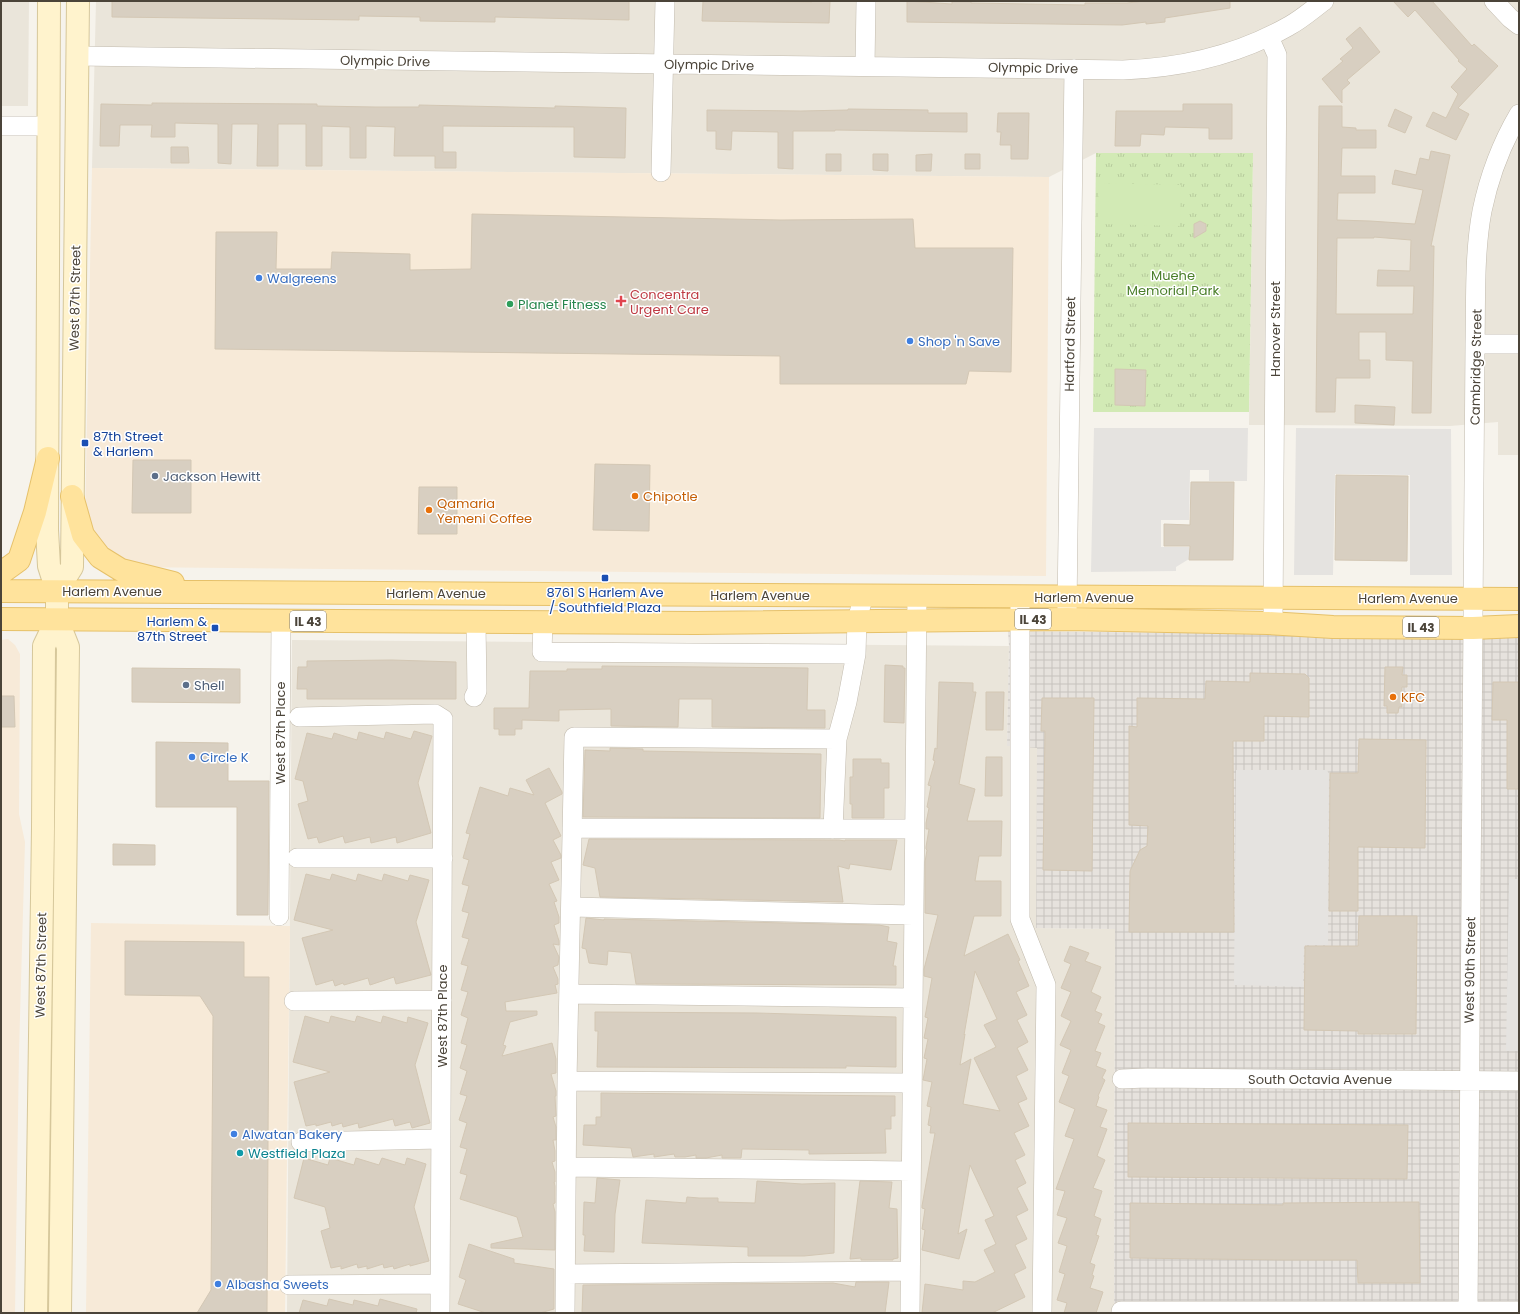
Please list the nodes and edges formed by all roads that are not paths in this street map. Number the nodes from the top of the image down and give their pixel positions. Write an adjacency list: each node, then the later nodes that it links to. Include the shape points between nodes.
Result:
1 (50, 1): 15 (main road, West 87th Street)
2 (78, 1): 9 (main road, West 87th Street)
3 (665, 1): 10 (street)
4 (866, 1): 11 (street)
5 (1324, 1): 8 (street, Olympic Drive, via 1291,25)
6 (1494, 1): 7 (street)
7 (1519, 25)
8 (1269, 37): 12 (street, Olympic Drive, via 1218,56 1170,66 1123,70); 29 (street, Hanover Street, via 1277,54)
9 (77, 56): 10 (street, Olympic Drive); 20 (main road, West 87th Street)
10 (664, 65): 11 (street, Olympic Drive); 16 (street)
11 (865, 66): 12 (street, Olympic Drive)
12 (1074, 69): 28 (street, Hartford Street)
13 (1519, 114): 17 (street, Cambridge Street, via 1504,143 1487,189 1482,211 1478,240)
14 (1, 126): 15 (street)
15 (49, 126): 19 (main road, West 87th Street)
16 (661, 172)
17 (1476, 344): 18 (street); 30 (street, Cambridge Street)
18 (1519, 344)
19 (48, 458): 21 (main road, via 35,512 19,560); 23 (main road, West 87th Street, via 49,566)
20 (72, 496): 23 (main road, West 87th Street, via 72,566); 24 (main road, via 83,535 100,557 121,570)
21 (1, 573)
22 (1, 591): 23 (main road, Harlem Avenue / IL 43)
23 (57, 591): 24 (main road, Harlem Avenue / IL 43); 35 (main road, West 87th Street)
24 (217, 592): 25 (main road, Harlem Avenue / IL 43)
25 (864, 595): 26 (main road, Harlem Avenue / IL 43); 36 (street)
26 (917, 596): 27 (main road, Harlem Avenue / IL 43); 37 (street)
27 (1020, 596): 28 (main road, Harlem Avenue / IL 43); 33 (street)
28 (1067, 596): 29 (main road, Harlem Avenue / IL 43); 34 (street, Hartford Street)
29 (1273, 597): 30 (main road, Harlem Avenue / IL 43); 41 (street, Hanover Street)
30 (1473, 598): 31 (main road, Harlem Avenue / IL 43); 43 (street, Cambridge Street)
31 (1519, 599)
32 (1, 619): 35 (main road, Harlem Avenue / IL 43)
33 (1021, 619): 34 (main road, Harlem Avenue / IL 43); 37 (main road, Harlem Avenue / IL 43); 81 (street, via 1020,919 1046,985)
34 (1067, 619): 41 (main road, Harlem Avenue / IL 43)
35 (57, 620): 38 (main road, Harlem Avenue / IL 43); 76 (main road, West 87th Street, via 44,646); 77 (main road, West 87th Street, via 68,647)
36 (857, 620): 37 (main road, Harlem Avenue / IL 43); 40 (main road, Harlem Avenue / IL 43); 44 (street)
37 (916, 620): 50 (street)
38 (281, 621): 39 (main road, Harlem Avenue / IL 43); 55 (street, West 87th Place)
39 (476, 622): 40 (main road, Harlem Avenue / IL 43); 45 (street, via 477,691)
40 (543, 622): 44 (street, via 542,652)
41 (1273, 623): 43 (main road, Harlem Avenue / IL 43, via 1333,627)
42 (1519, 626): 43 (main road, Harlem Avenue / IL 43)
43 (1473, 628): 61 (street, West 90th Street)
44 (856, 654): 47 (street, via 848,702)
45 (474, 697)
46 (299, 717): 52 (street, West 87th Place, via 435,714 443,719)
47 (837, 738): 48 (street, via 574,737); 49 (street)
48 (572, 828): 49 (street); 53 (street)
49 (834, 829): 50 (street)
50 (914, 829): 54 (street)
51 (297, 858): 52 (street)
52 (443, 858): 58 (street, West 87th Place)
53 (571, 907): 54 (street); 56 (street)
54 (914, 915): 57 (street)
55 (279, 916)
56 (570, 994): 57 (street); 62 (street)
57 (913, 998): 64 (street)
58 (442, 1000): 59 (street); 65 (street, West 87th Place)
59 (294, 1001)
60 (1122, 1079): 61 (street, South Octavia Avenue)
61 (1470, 1080): 63 (street, South Octavia Avenue); 75 (street, West 90th Street)
62 (567, 1081): 64 (street); 67 (street)
63 (1519, 1081)
64 (912, 1083): 68 (street)
65 (441, 1139): 66 (street); 71 (street, West 87th Place)
66 (301, 1142)
67 (567, 1167): 68 (street); 70 (street)
68 (911, 1171): 69 (street)
69 (910, 1271): 70 (street); 80 (street)
70 (566, 1274): 79 (street)
71 (440, 1284): 72 (street); 78 (street, West 87th Place)
72 (289, 1285)
73 (1121, 1311): 75 (street)
74 (1519, 1311): 75 (street)
75 (1468, 1312)
76 (36, 1313)
77 (60, 1313)
78 (440, 1313)
79 (565, 1313)
80 (910, 1313)
81 (1042, 1313)

